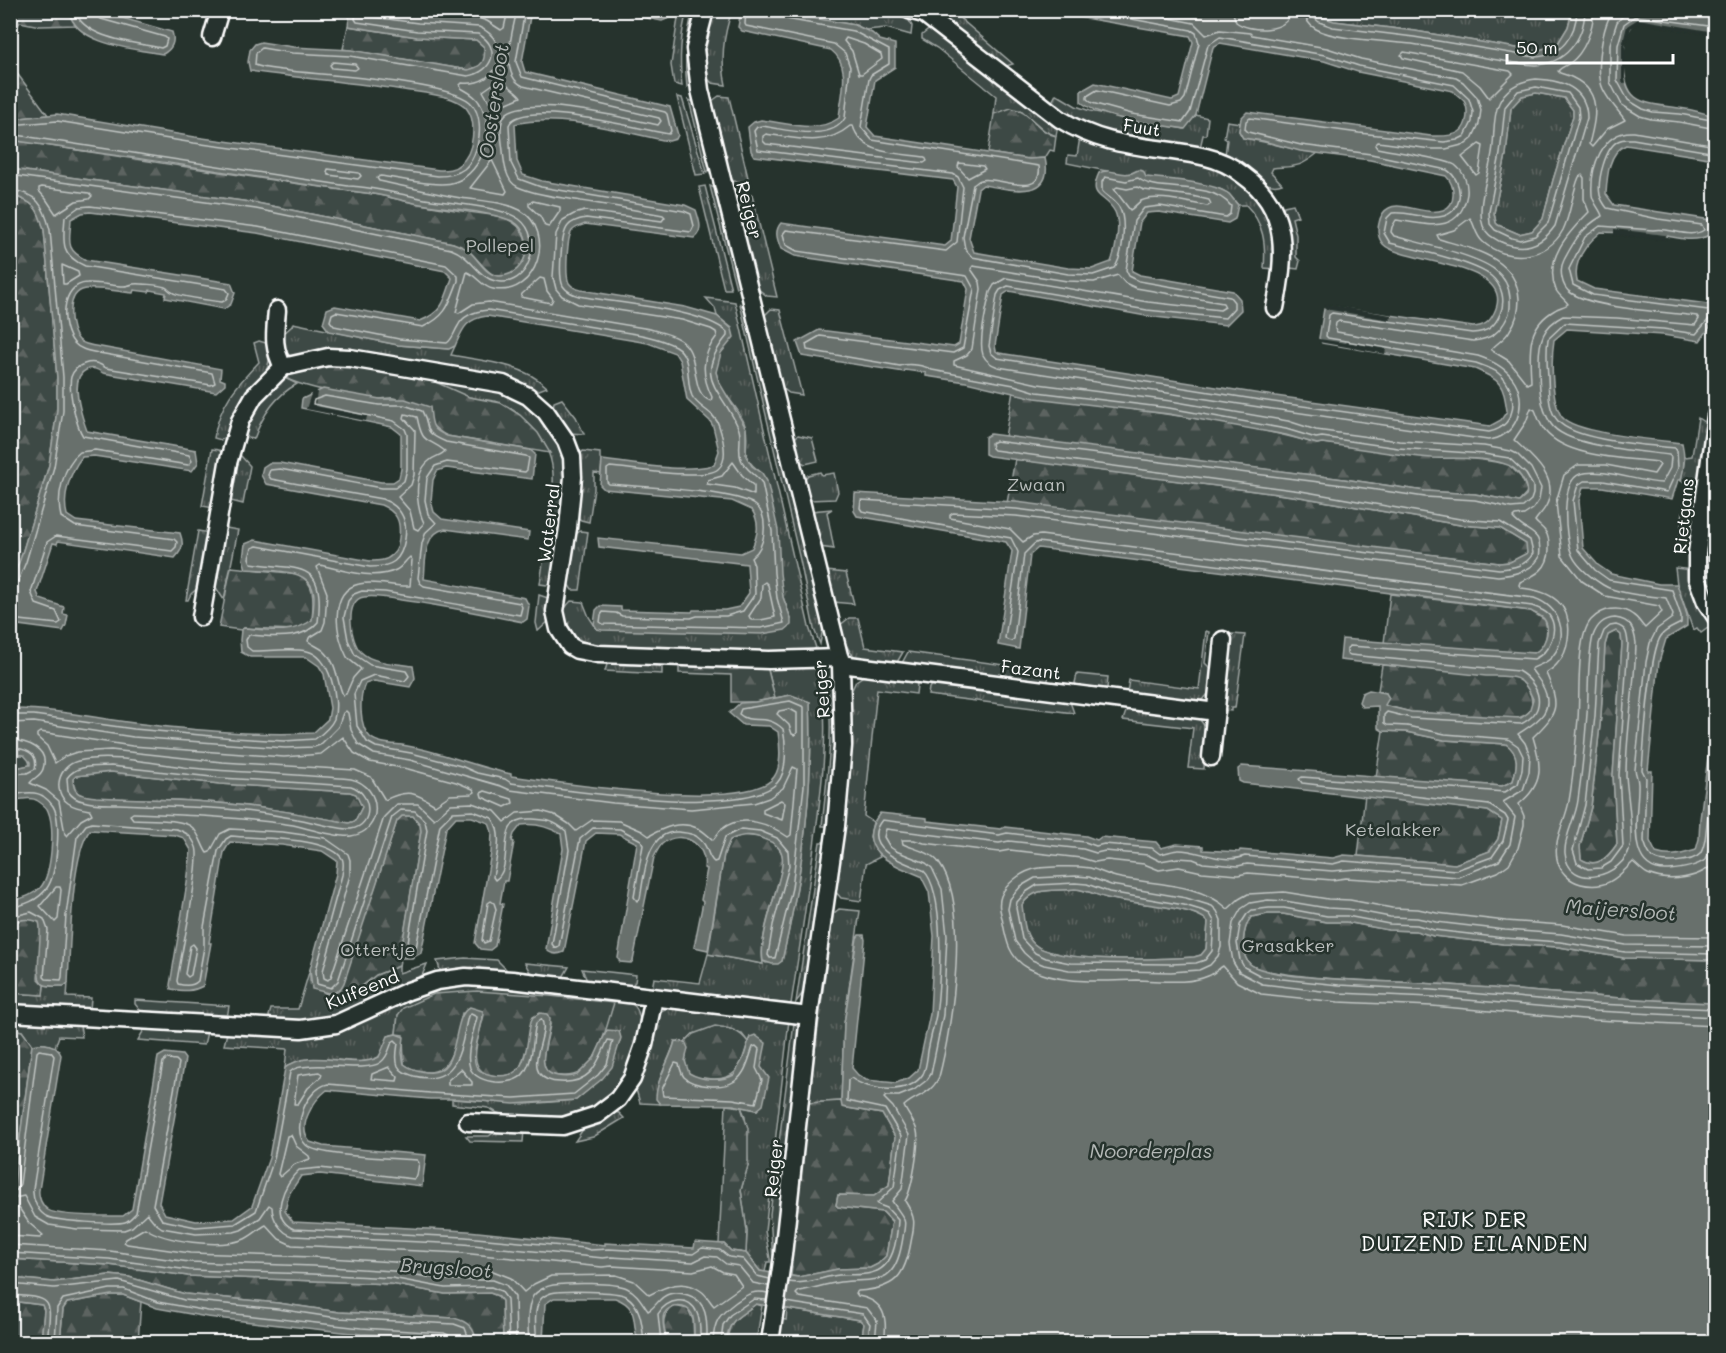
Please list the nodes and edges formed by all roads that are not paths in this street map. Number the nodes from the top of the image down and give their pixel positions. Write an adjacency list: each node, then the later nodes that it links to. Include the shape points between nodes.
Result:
1 (220, 10): 4 (street)
2 (705, 10): 12 (street, Reiger, via 695,49 700,90)
3 (920, 12): 5 (street, Fuut, via 1078,130 1108,141 1209,157 1253,182 1267,196 1276,215 1283,246)
4 (212, 37)
5 (1275, 308)
6 (277, 310): 7 (street, via 275,352)
7 (283, 367): 9 (street, via 254,396 240,421 228,463); 12 (street, Waterral, via 328,357 350,358 503,384 528,396 546,412 566,441 572,458 568,528 555,611 559,629 577,650 598,654)
8 (1716, 416): 10 (street, Rietgans, via 1696,554 1697,578)
9 (201, 617)
10 (1716, 617)
11 (1223, 640): 13 (street)
12 (840, 661): 13 (street, Fazant); 17 (street, Reiger, via 843,746 836,826)
13 (1216, 712): 14 (street)
14 (1211, 757)
15 (654, 998): 16 (street, Kuifeend, via 466,977 437,981 336,1024 301,1029); 17 (street, Kuifeend); 18 (street, via 632,1079 618,1099 597,1115 563,1125)
16 (10, 1013)
17 (809, 1016): 19 (street, Reiger)
18 (468, 1122)
19 (771, 1342)

